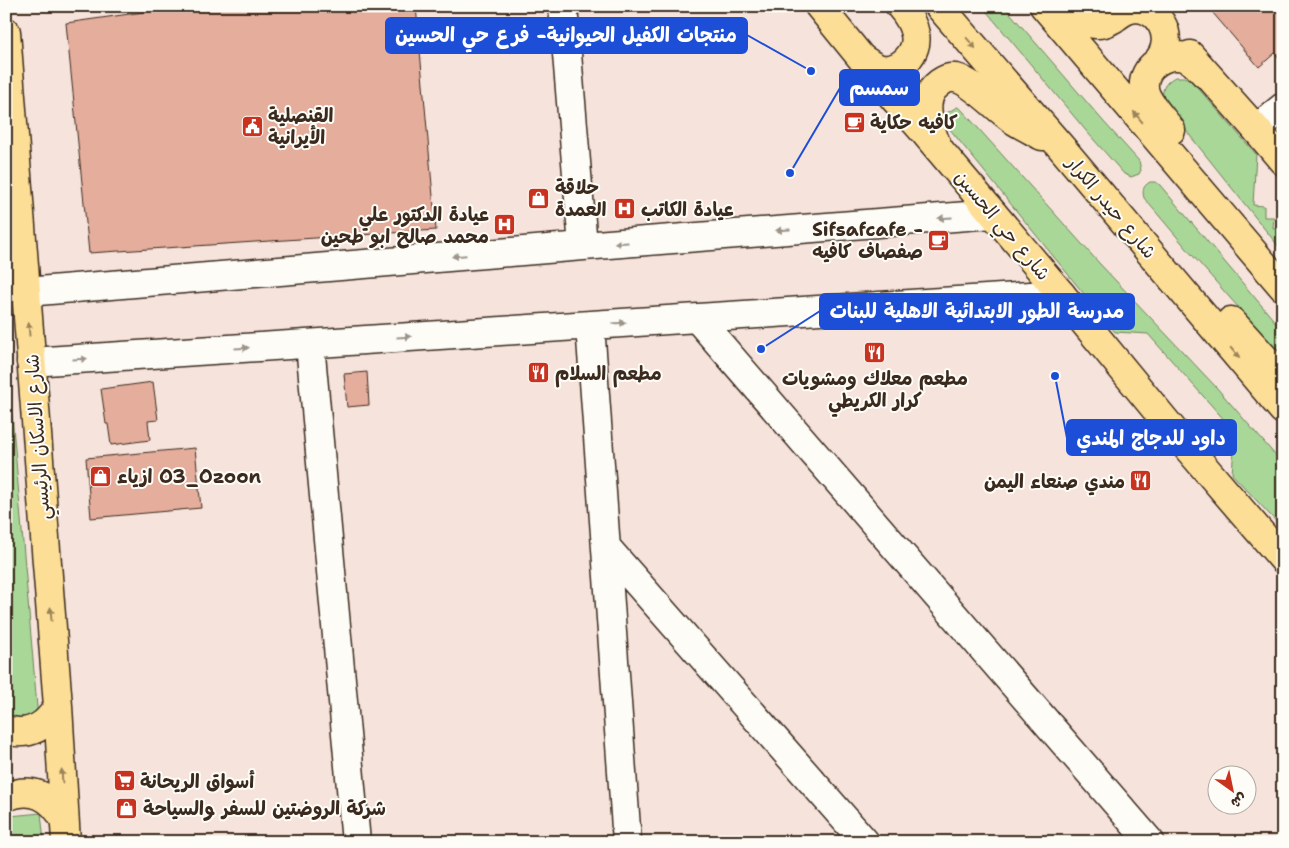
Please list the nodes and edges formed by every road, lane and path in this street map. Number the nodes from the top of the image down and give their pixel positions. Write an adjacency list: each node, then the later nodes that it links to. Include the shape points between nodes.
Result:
1 (563, 6): 22 (street)
2 (819, 6): 10 (main road, شارع حي الحسين)
3 (900, 6): 11 (main road, via 916,34 913,53)
4 (939, 6): 18 (main road, شارع حيدر الكرار, one-way to 18)
5 (1044, 6): 24 (main road, one-way to 5)
6 (1067, 6): 7 (main road, via 1087,23 1105,23)
7 (1119, 13): 8 (main road, via 1136,9)
8 (1154, 13): 12 (main road, via 1167,42); 13 (main road)
9 (6, 32): 25 (main road, شارع الاسكان الرئيسي)
10 (864, 60): 11 (main road, via 881,69); 14 (main road, شارع حي الحسين)
11 (903, 63): 14 (main road, via 890,84)
12 (1156, 63): 13 (main road, via 1173,56 1184,57); 24 (main road, via 1144,82 1147,97 1253,233)
13 (1205, 74): 17 (main road)
14 (893, 97): 15 (main road, via 901,104 912,105); 19 (main road, شارع حي الحسين)
15 (929, 97): 18 (main road, via 934,88 948,78 966,82 1014,120); 19 (main road, via 928,117)
16 (1283, 107): 17 (street)
17 (1256, 129): 20 (main road)
18 (1061, 147): 23 (main road, شارع حيدر الكرار)
19 (939, 149): 21 (main road, شارع حي الحسين)
20 (1283, 161)
21 (993, 214): 22 (street, one-way to 22); 26 (main road, شارع حي الحسين)
22 (583, 246): 25 (street, one-way to 25)
23 (1157, 260): 31 (main road, via 1211,302); 32 (main road, شارع حيدر الكرار, one-way to 32)
24 (1280, 283)
25 (26, 292): 30 (main road, شارع الاسكان الرئيسي, one-way to 25)
26 (1061, 294): 27 (street); 34 (main road, شارع حي الحسين)
27 (697, 318): 28 (street, one-way to 27); 42 (street)
28 (590, 325): 29 (street, one-way to 28); 33 (street)
29 (310, 344): 30 (street, one-way to 29); 39 (street)
30 (31, 362): 35 (main road, شارع الاسكان الرئيسي, one-way to 30)
31 (1283, 379)
32 (1283, 410)
33 (606, 547): 40 (street); 41 (street)
34 (1283, 559)
35 (58, 706): 36 (main road, via 52,716 35,730); 38 (main road, شارع الاسكان الرئيسي, one-way to 35)
36 (6, 730)
37 (6, 797): 38 (main road, via 18,793 41,795 58,809)
38 (65, 830)
39 (356, 842)
40 (627, 842)
41 (865, 842)
42 (1150, 842)

